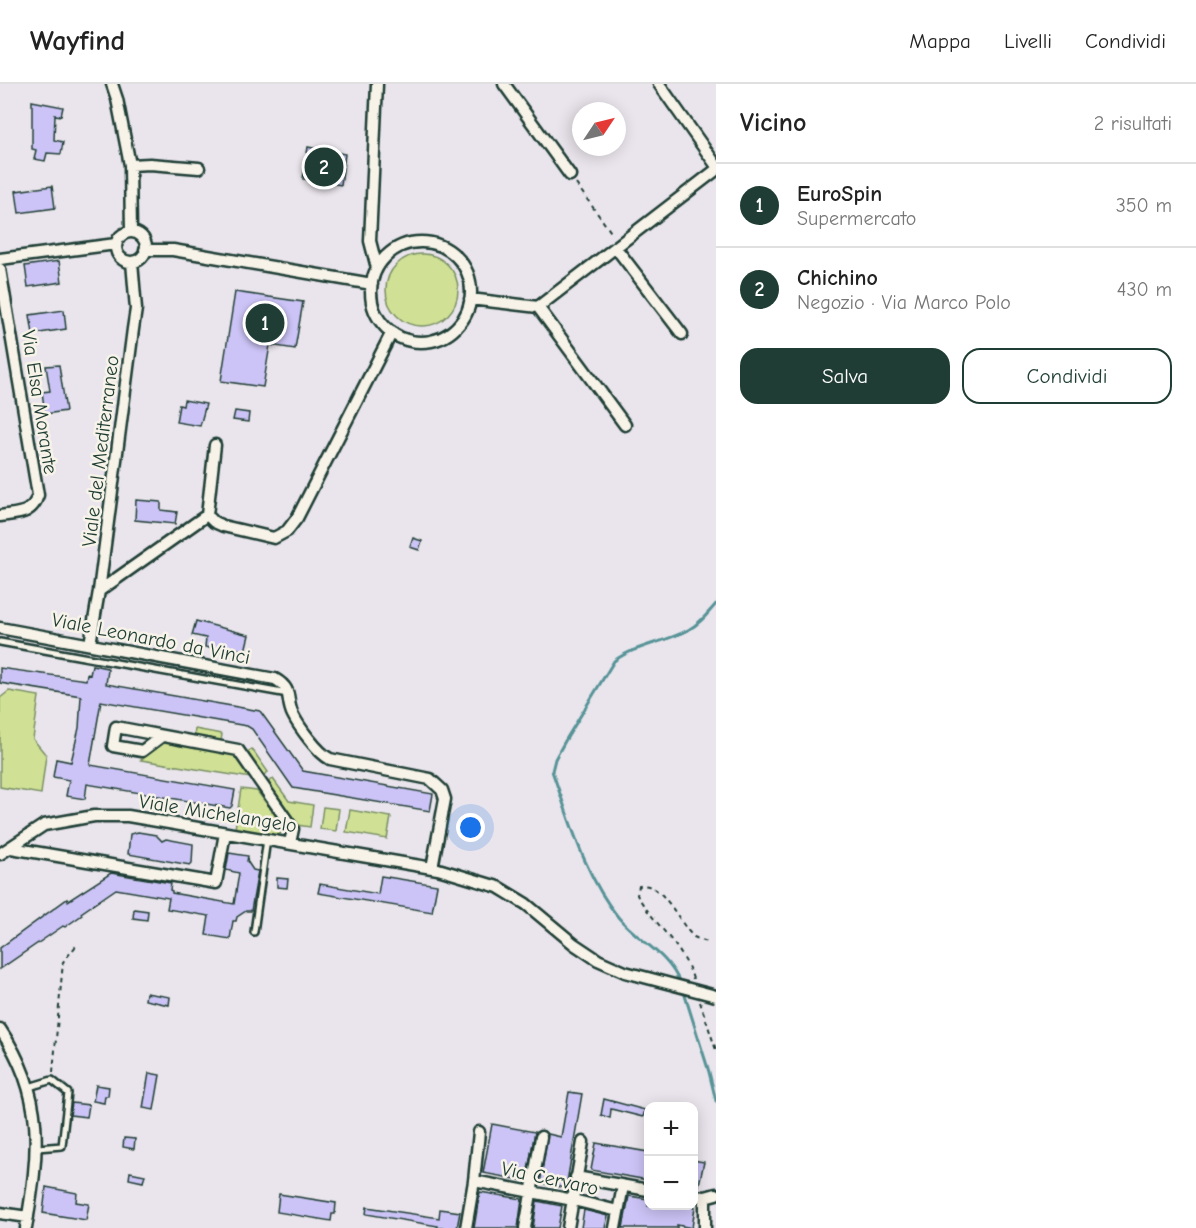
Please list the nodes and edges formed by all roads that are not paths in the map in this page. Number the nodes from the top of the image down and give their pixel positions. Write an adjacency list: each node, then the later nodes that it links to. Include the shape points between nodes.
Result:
1 (112, 84): 5 (street)
2 (377, 84): 16 (street, via 370,241)
3 (504, 84): 9 (street)
4 (659, 84): 6 (street)
5 (130, 165): 7 (street); 10 (street)
6 (716, 165)
7 (199, 168)
8 (716, 170): 12 (street)
9 (570, 175)
10 (131, 232): 11 (street, via 121,235); 13 (street, via 141,236)
11 (116, 244): 14 (street); 15 (street, via 120,257)
12 (618, 246): 20 (street); 22 (street)
13 (145, 250): 15 (street, via 141,258); 18 (street, via 173,250)
14 (0, 259)
15 (132, 262): 27 (street, Viale del Mediterraneo, via 136,309)
16 (377, 268): 18 (street); 19 (street, via 386,256 414,242 444,247 465,269)
17 (0, 269): 26 (street, Via Elsa Morante, via 38,495 35,505 26,512)
18 (372, 284): 21 (street, via 375,311)
19 (470, 299): 20 (street); 21 (street, via 458,325 434,340 405,339)
20 (538, 307): 23 (street)
21 (392, 332): 25 (street, via 287,531 273,537 223,526)
22 (682, 334)
23 (625, 425)
24 (215, 445): 25 (street)
25 (207, 515): 27 (street)
26 (0, 516)
27 (99, 591): 30 (street, Viale del Mediterraneo)
28 (0, 628): 30 (street, Viale Leonardo da Vinci)
29 (0, 642): 31 (lane, Viale Leonardo da Vinci)
30 (90, 644): 31 (street, Viale Leonardo da Vinci, via 275,680 284,684)
31 (288, 694): 38 (street, via 294,718 322,755 430,779 442,790 445,799)
32 (162, 736): 35 (street, via 238,750 293,829)
33 (225, 833): 34 (street, Viale Michelangelo); 36 (street, Viale Michelangelo, via 128,816 94,816 44,825); 36 (street, via 216,883)
34 (267, 839): 35 (street, Viale Michelangelo); 39 (lane)
35 (290, 843): 38 (street, Viale Michelangelo)
36 (11, 848): 37 (street, Viale Michelangelo)
37 (0, 854)
38 (435, 869): 40 (street, Viale Michelangelo, bridge, via 498,887 607,964)
39 (254, 932)
40 (716, 996)
41 (0, 1029): 42 (street, via 18,1057)
42 (29, 1087): 46 (street, via 36,1116); 46 (lane, via 52,1080 68,1093 62,1146)
43 (479, 1132): 48 (street)
44 (541, 1137): 51 (street)
45 (582, 1142): 47 (street)
46 (37, 1148): 56 (street)
47 (576, 1177): 49 (street, Via Cervaro); 53 (street)
48 (474, 1181): 51 (street, Via Cervaro); 57 (street)
49 (623, 1186): 50 (street, Via Cervaro); 54 (street)
50 (644, 1189)
51 (532, 1192): 53 (street, Via Cervaro); 58 (street)
52 (711, 1196): 61 (street)
53 (573, 1200): 54 (street, Via Cervaro); 59 (street)
54 (618, 1211): 60 (street)
55 (0, 1213): 56 (street)
56 (27, 1222)
57 (466, 1228)
58 (525, 1228)
59 (568, 1228)
60 (615, 1228)
61 (705, 1228)

